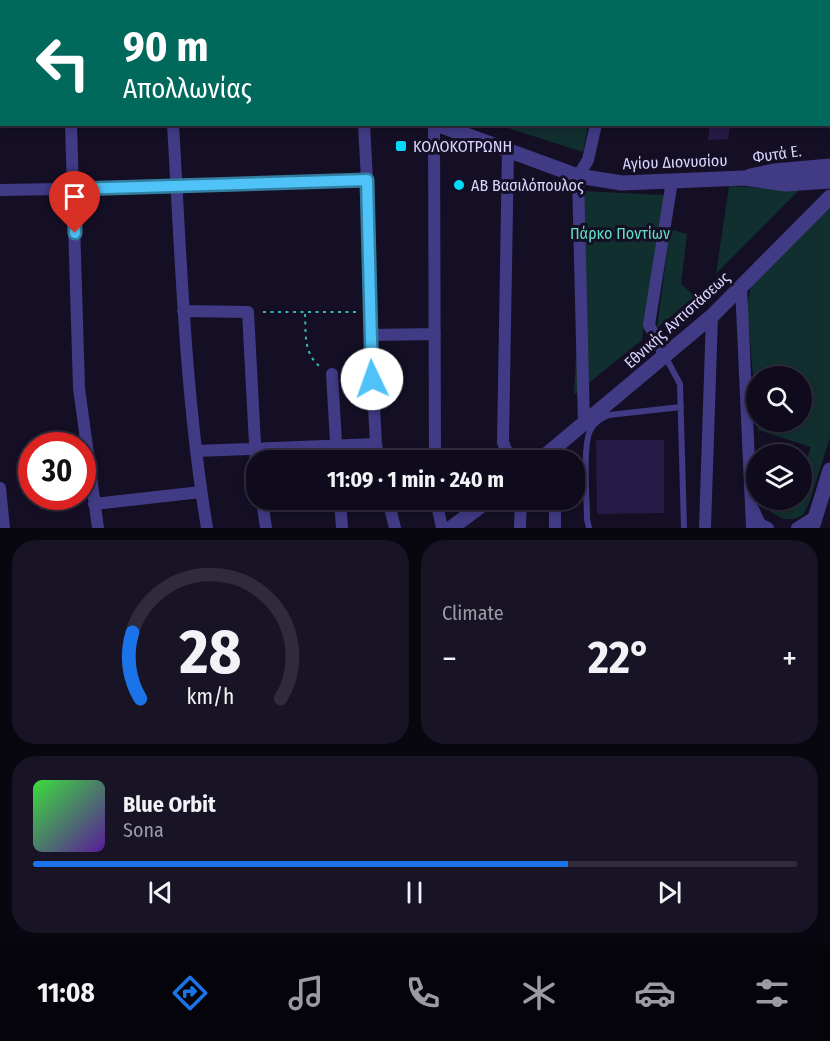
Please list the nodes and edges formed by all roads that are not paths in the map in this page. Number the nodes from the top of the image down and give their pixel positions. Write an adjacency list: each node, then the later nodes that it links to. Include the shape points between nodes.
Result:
1 (71, 126): 16 (street)
2 (173, 126): 15 (street)
3 (364, 126): 12 (street)
4 (435, 126): 22 (street)
5 (447, 126): 7 (street, Αγίου Διονυσίου)
6 (596, 126): 10 (street, via 588,160)
7 (472, 130): 8 (street, Αγίου Διονυσίου)
8 (508, 149): 10 (street, Αγίου Διονυσίου); 36 (street, via 503,441)
9 (830, 166): 11 (street, Φυτά Ε.)
10 (578, 176): 13 (street, Αγίου Διονυσίου, via 622,183); 27 (street)
11 (744, 178): 13 (street, Αγίου Διονυσίου); 14 (street, Φυτά Ε., via 786,184)
12 (367, 180): 15 (street); 23 (street)
13 (672, 181): 24 (street, via 649,325)
14 (830, 181)
15 (176, 187): 16 (street); 20 (street)
16 (74, 189): 17 (street); 28 (street, via 80,387)
17 (0, 190)
18 (830, 197): 19 (street, Εθνικής Αντιστάσεως)
19 (741, 286): 21 (street, Εθνικής Αντιστάσεως); 30 (street)
20 (183, 312): 32 (street, via 248,312); 38 (street)
21 (712, 316): 24 (street, Εθνικής Αντιστάσεως); 66 (street)
22 (435, 334): 23 (street); 35 (street)
23 (370, 335): 29 (street)
24 (665, 356): 26 (lane, via 680,384); 27 (street, Εθνικής Αντιστάσεως)
25 (332, 374): 31 (street)
26 (681, 407): 64 (lane, via 609,415 589,431); 65 (lane)
27 (584, 425): 37 (street, Εθνικής Αντιστάσεως)
28 (85, 432)
29 (376, 444): 31 (street); 34 (street)
30 (748, 444)
31 (336, 445): 32 (street); 33 (street)
32 (255, 449): 38 (street)
33 (336, 450)
34 (377, 450)
35 (435, 450)
36 (506, 450)
37 (559, 450)
38 (196, 452): 41 (street)
39 (830, 471): 53 (street)
40 (0, 488): 54 (street)
41 (201, 492): 42 (street); 56 (street)
42 (96, 504)
43 (95, 510): 55 (street)
44 (263, 510): 57 (street)
45 (341, 510): 58 (street)
46 (390, 510): 59 (street)
47 (438, 510): 60 (street)
48 (475, 510): 61 (street)
49 (521, 510): 62 (street)
50 (555, 510): 63 (street)
51 (751, 510): 67 (street)
52 (754, 510): 68 (street, via 760,524)
53 (814, 522): 69 (street)
54 (4, 528)
55 (98, 528)
56 (207, 528)
57 (266, 528)
58 (342, 528)
59 (395, 528)
60 (442, 528)
61 (451, 528)
62 (520, 528)
63 (555, 528)
64 (589, 528)
65 (684, 528)
66 (705, 528)
67 (752, 528)
68 (768, 528)
69 (797, 528)

